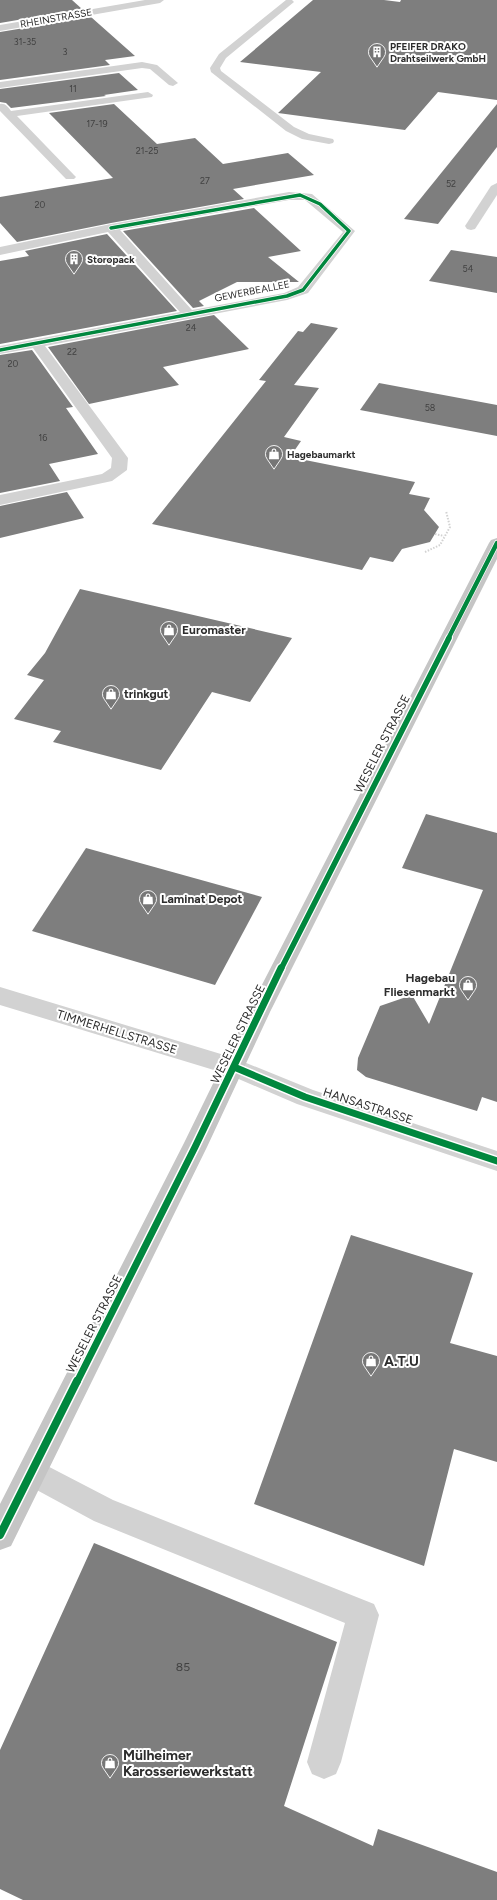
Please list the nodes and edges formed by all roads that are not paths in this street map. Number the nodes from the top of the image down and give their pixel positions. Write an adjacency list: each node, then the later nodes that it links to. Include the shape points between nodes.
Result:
1 (160, 0): 3 (street, RHEINSTRASSE)
2 (286, 1): 10 (street, via 222,56 215,68 290,129 306,137)
3 (134, 2): 4 (street, RHEINSTRASSE)
4 (0, 28)
5 (173, 83): 6 (street, via 153,67 142,65)
6 (0, 85)
7 (148, 95): 9 (street)
8 (0, 104): 9 (street)
9 (9, 114): 11 (street)
10 (329, 140)
11 (70, 177)
12 (497, 186): 13 (street)
13 (471, 226)
14 (111, 228): 15 (street, GEWERBEALLEE); 16 (street); 16 (street, GEWERBEALLEE, via 300,195 308,196 349,231 303,290 287,296)
15 (0, 251)
16 (189, 314): 17 (street, GEWERBEALLEE)
17 (36, 343): 18 (street, GEWERBEALLEE); 19 (street, via 120,458 119,470 107,478)
18 (0, 350)
19 (0, 500)
20 (497, 543): 22 (main road, WESELER STRASSE, via 259,1012)
21 (0, 996): 22 (street, TIMMERHELLSTRASSE)
22 (234, 1067): 23 (street, HANSASTRASSE, via 305,1097); 24 (main road, WESELER STRASSE)
23 (497, 1161)
24 (32, 1472): 25 (main road, WESELER STRASSE); 26 (street, via 104,1511 363,1615)
25 (0, 1535)
26 (324, 1762)

